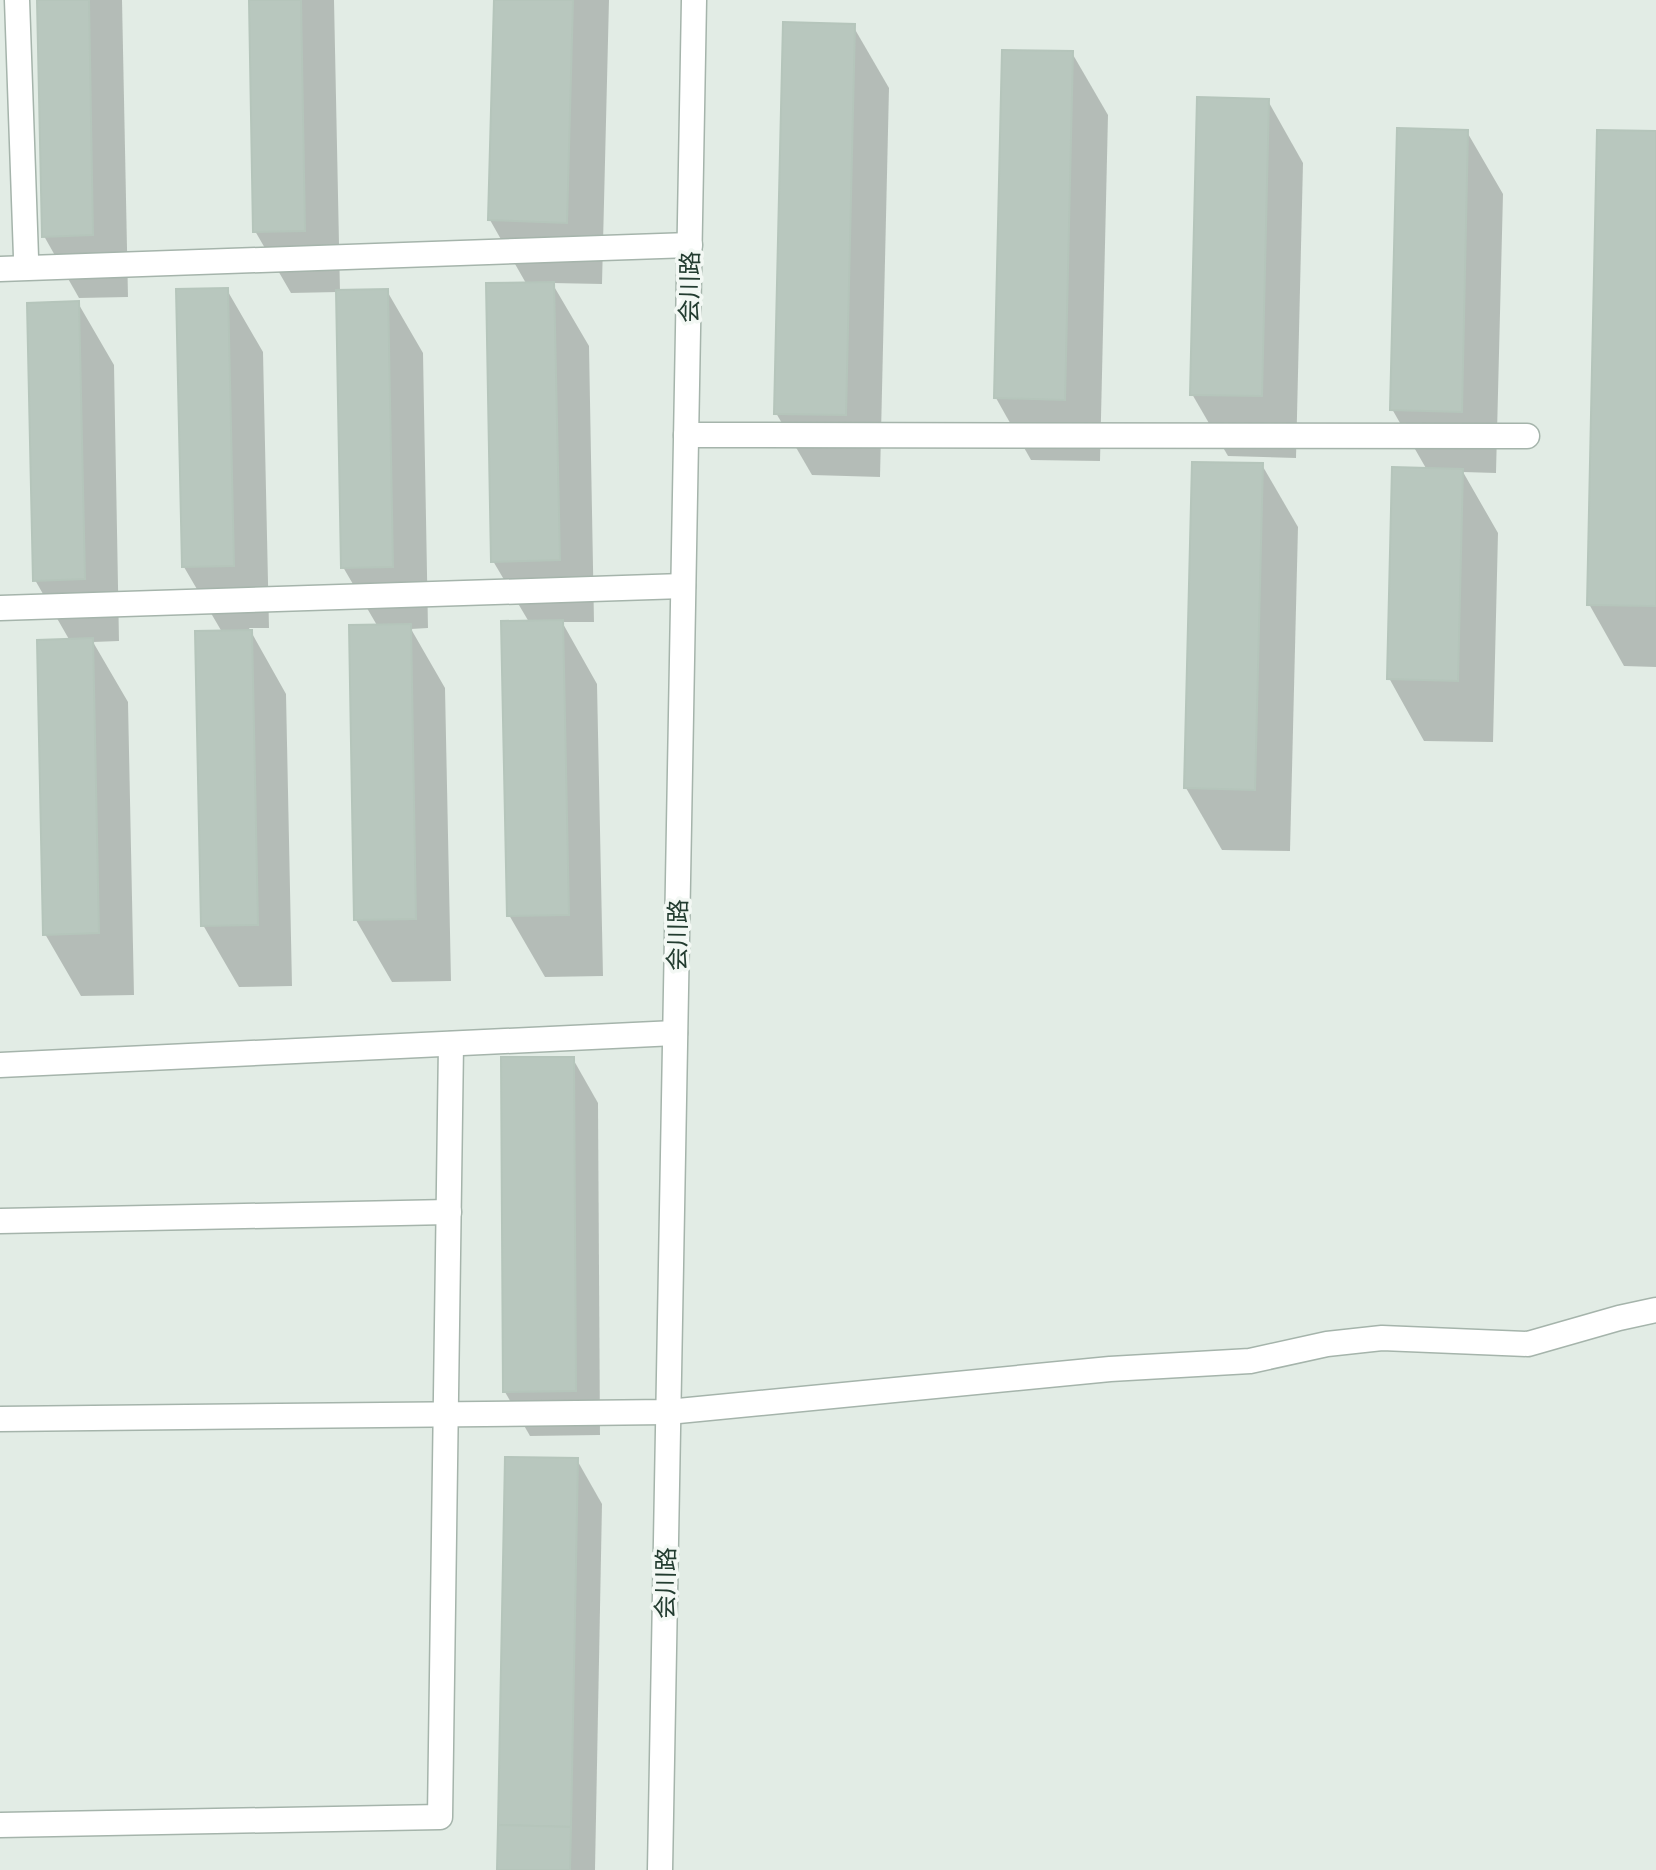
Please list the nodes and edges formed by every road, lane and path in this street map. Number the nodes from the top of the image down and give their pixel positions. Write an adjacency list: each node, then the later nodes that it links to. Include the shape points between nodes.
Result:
1 (17, 0): 4 (street)
2 (694, 0): 3 (street, 会川路)
3 (690, 245): 5 (street); 6 (street, 会川路)
4 (26, 257)
5 (0, 269)
6 (686, 435): 7 (street); 8 (street, 会川路)
7 (1527, 436)
8 (683, 586): 9 (street); 10 (street, 会川路)
9 (0, 608)
10 (675, 1033): 11 (street); 16 (street, 会川路)
11 (451, 1044): 12 (street); 13 (street)
12 (0, 1065)
13 (449, 1212): 14 (street); 17 (street)
14 (0, 1221)
15 (1656, 1310): 16 (street, via 1528,1344 1382,1338 1250,1361 1110,1369)
16 (668, 1412): 17 (street); 20 (street, 会川路)
17 (445, 1414): 18 (street); 19 (street, via 440,1817)
18 (0, 1419)
19 (0, 1825)
20 (660, 1870)

